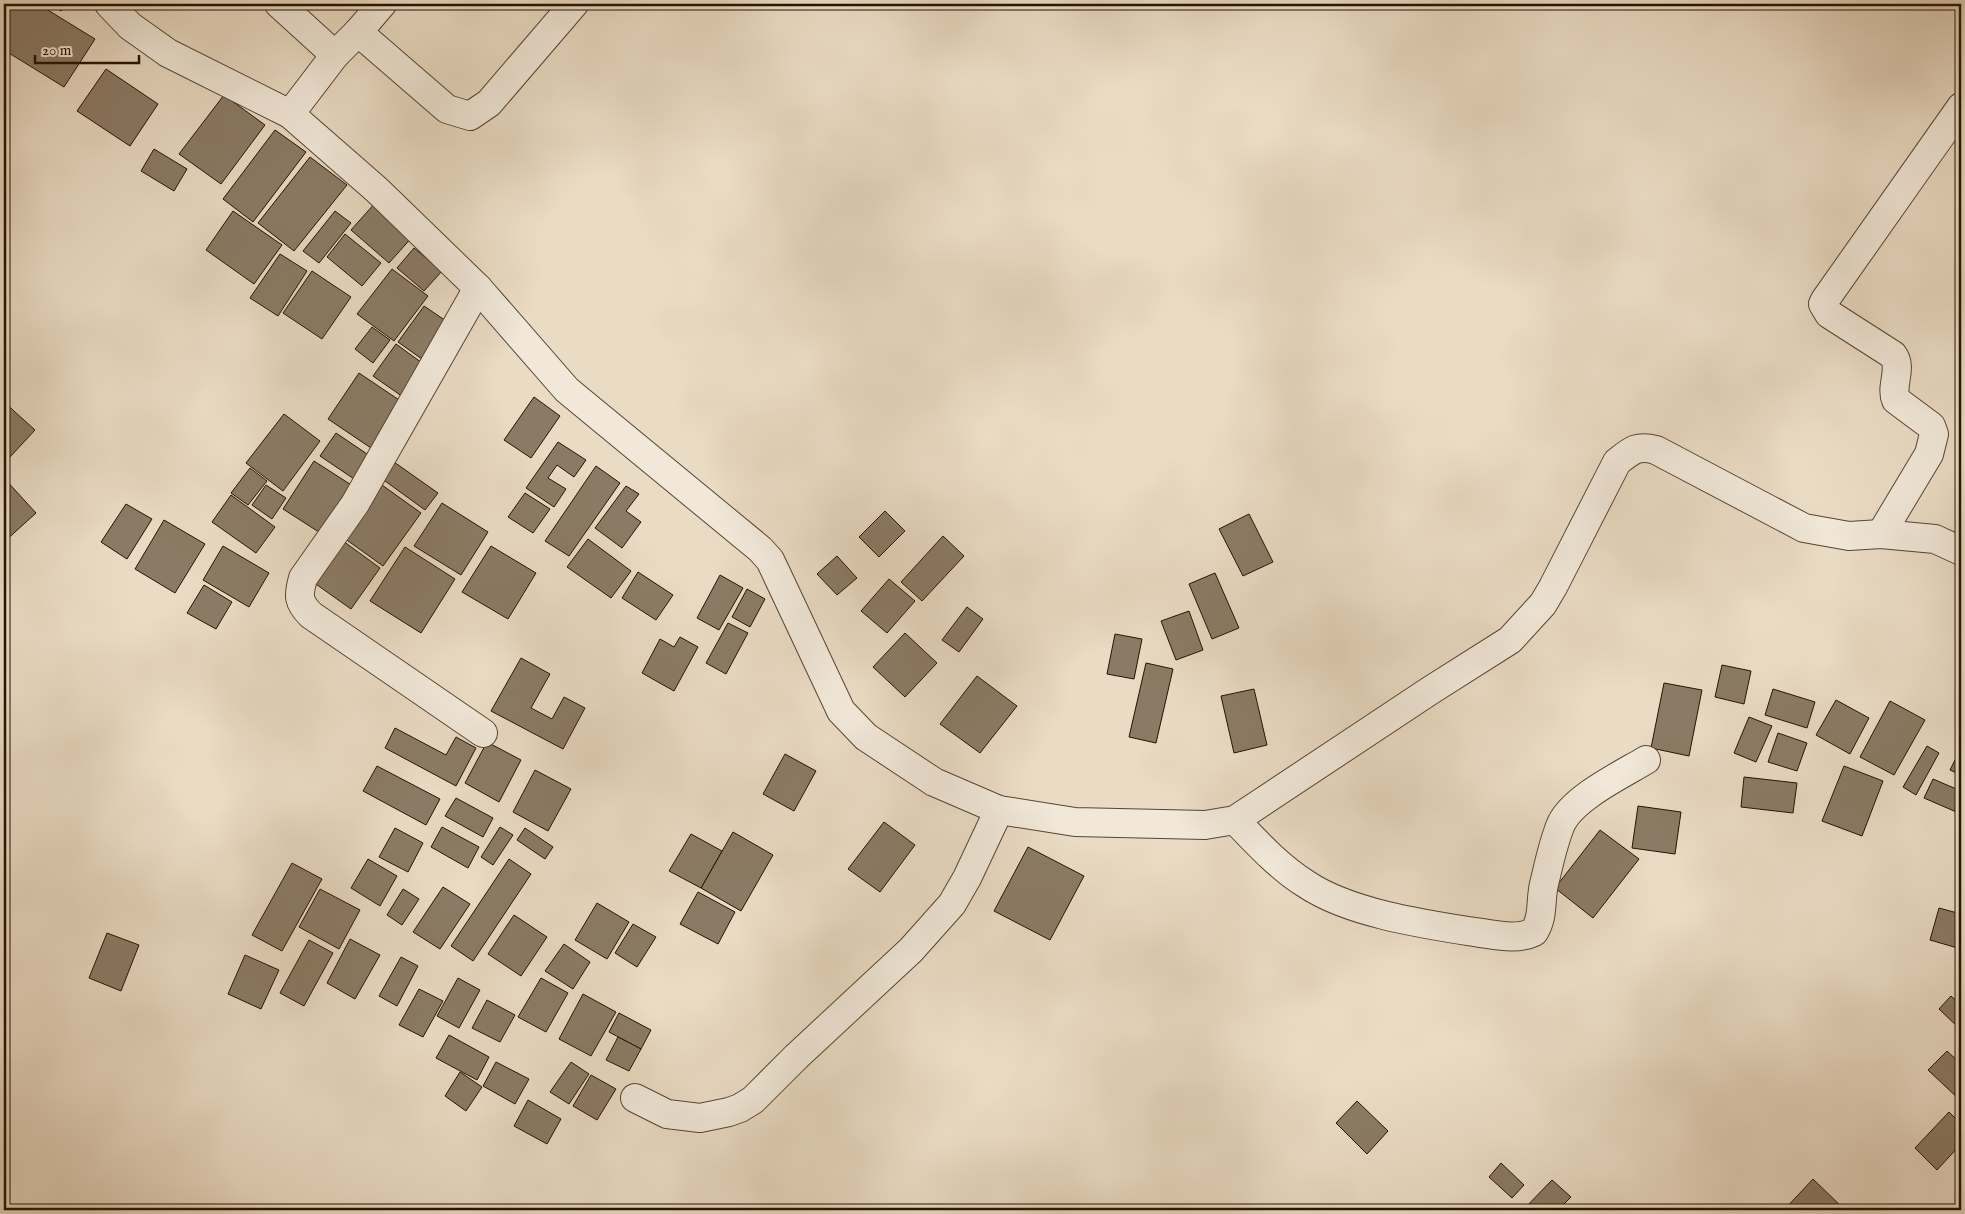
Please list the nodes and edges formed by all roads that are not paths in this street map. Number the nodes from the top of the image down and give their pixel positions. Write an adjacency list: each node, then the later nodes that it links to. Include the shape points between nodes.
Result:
1 (108, 4): 8 (street, via 130,26 168,53)
2 (279, 4): 6 (street)
3 (382, 4): 5 (street)
4 (574, 4): 5 (street, via 488,103 470,116 447,109)
5 (358, 32): 6 (street)
6 (335, 55): 8 (street)
7 (1961, 107): 10 (street, via 1823,304 1829,314 1893,355 1898,363 1894,387 1896,400 1931,426 1934,434 1929,454)
8 (290, 114): 9 (street, via 377,190)
9 (478, 288): 12 (street, via 355,504 303,578 299,593 302,605 311,615); 14 (street, via 567,390 749,538 770,560 841,711 854,725 886,751 934,782)
10 (1881, 534): 11 (street, via 1935,540); 15 (street, via 1850,536 1804,528 1656,450 1643,447 1630,452 1617,462 1543,604 1510,640)
11 (1961, 551)
12 (482, 733)
13 (1646, 760): 15 (street, via 1582,799 1567,814 1554,844 1543,888 1539,924 1534,932 1516,937 1419,924 1351,905 1306,885 1273,859)
14 (999, 810): 15 (street, via 1075,822 1205,825); 16 (street, via 952,904 911,950 753,1100 729,1112 700,1118 667,1114)
15 (1235, 820)
16 (635, 1098)

